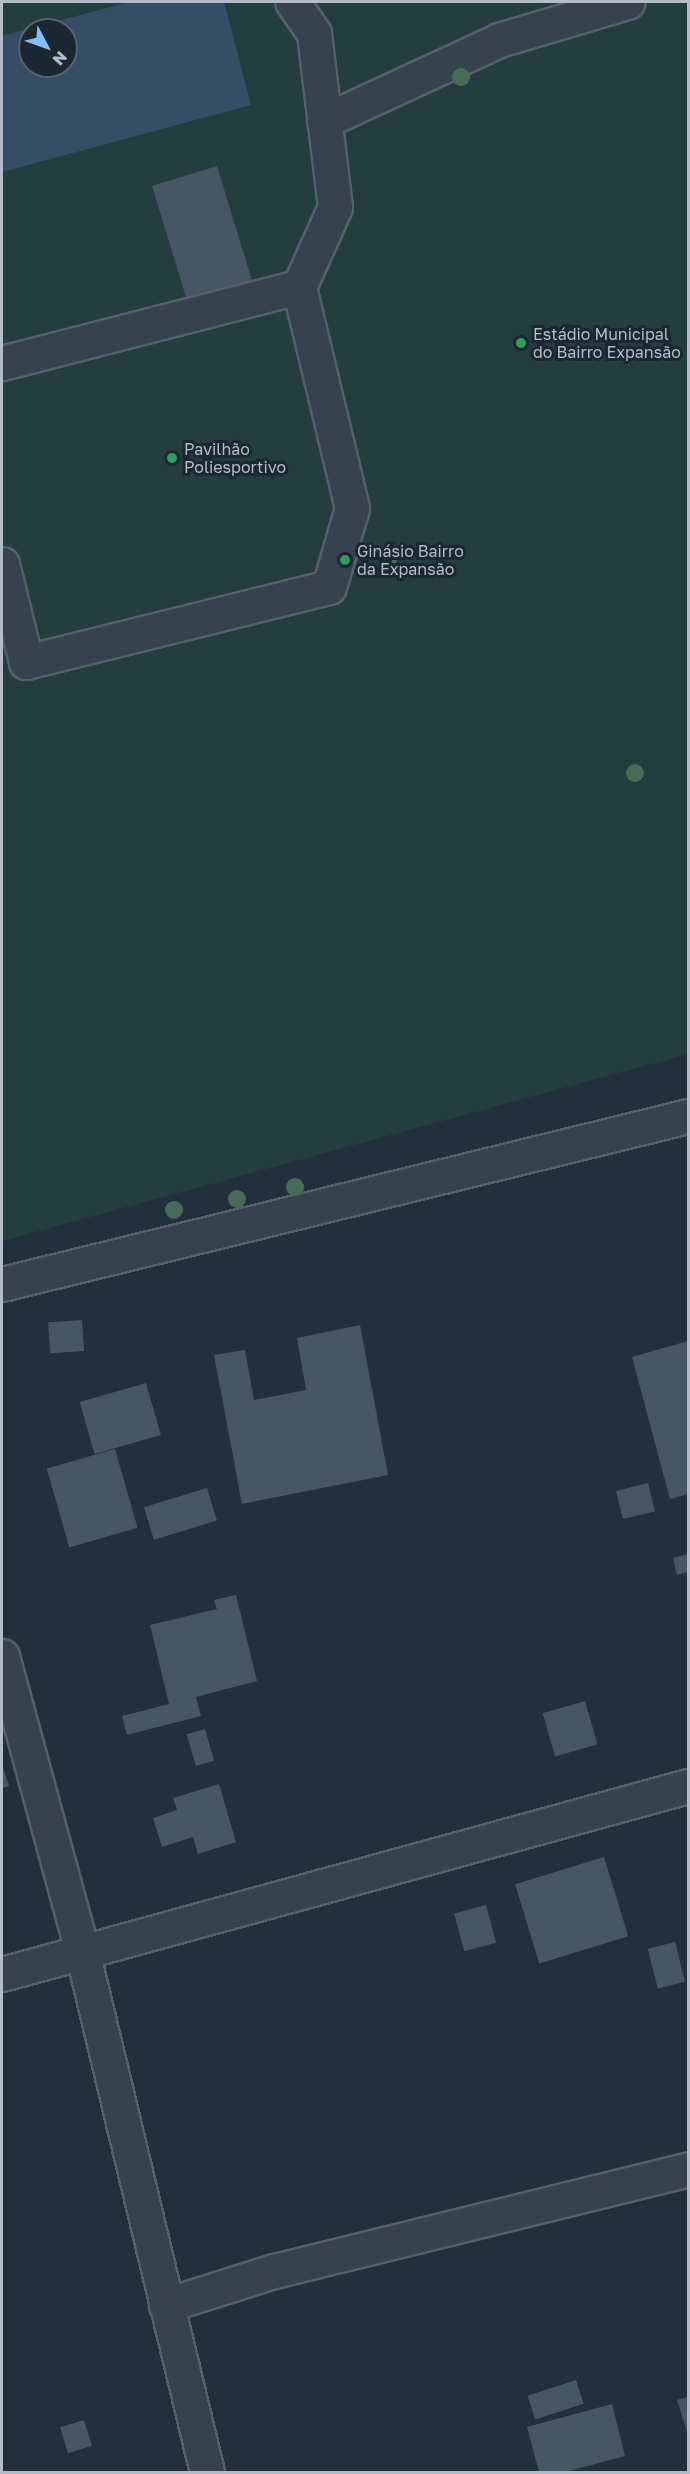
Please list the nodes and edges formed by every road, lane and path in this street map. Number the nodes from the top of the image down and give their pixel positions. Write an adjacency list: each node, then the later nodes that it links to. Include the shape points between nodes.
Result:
1 (292, 2): 3 (street, via 314,33)
2 (627, 2): 3 (street, via 499,40)
3 (324, 121): 4 (street, via 335,207)
4 (299, 287): 5 (street); 6 (street, via 352,508 329,587 26,662)
5 (2, 363)
6 (2, 564)
7 (688, 1116): 8 (street)
8 (2, 1284)
9 (2, 1656): 11 (street)
10 (688, 1786): 11 (street)
11 (82, 1951): 12 (street); 14 (street)
12 (2, 1974)
13 (688, 2169): 14 (street, via 274,2271)
14 (166, 2305): 15 (street)
15 (207, 2472)

